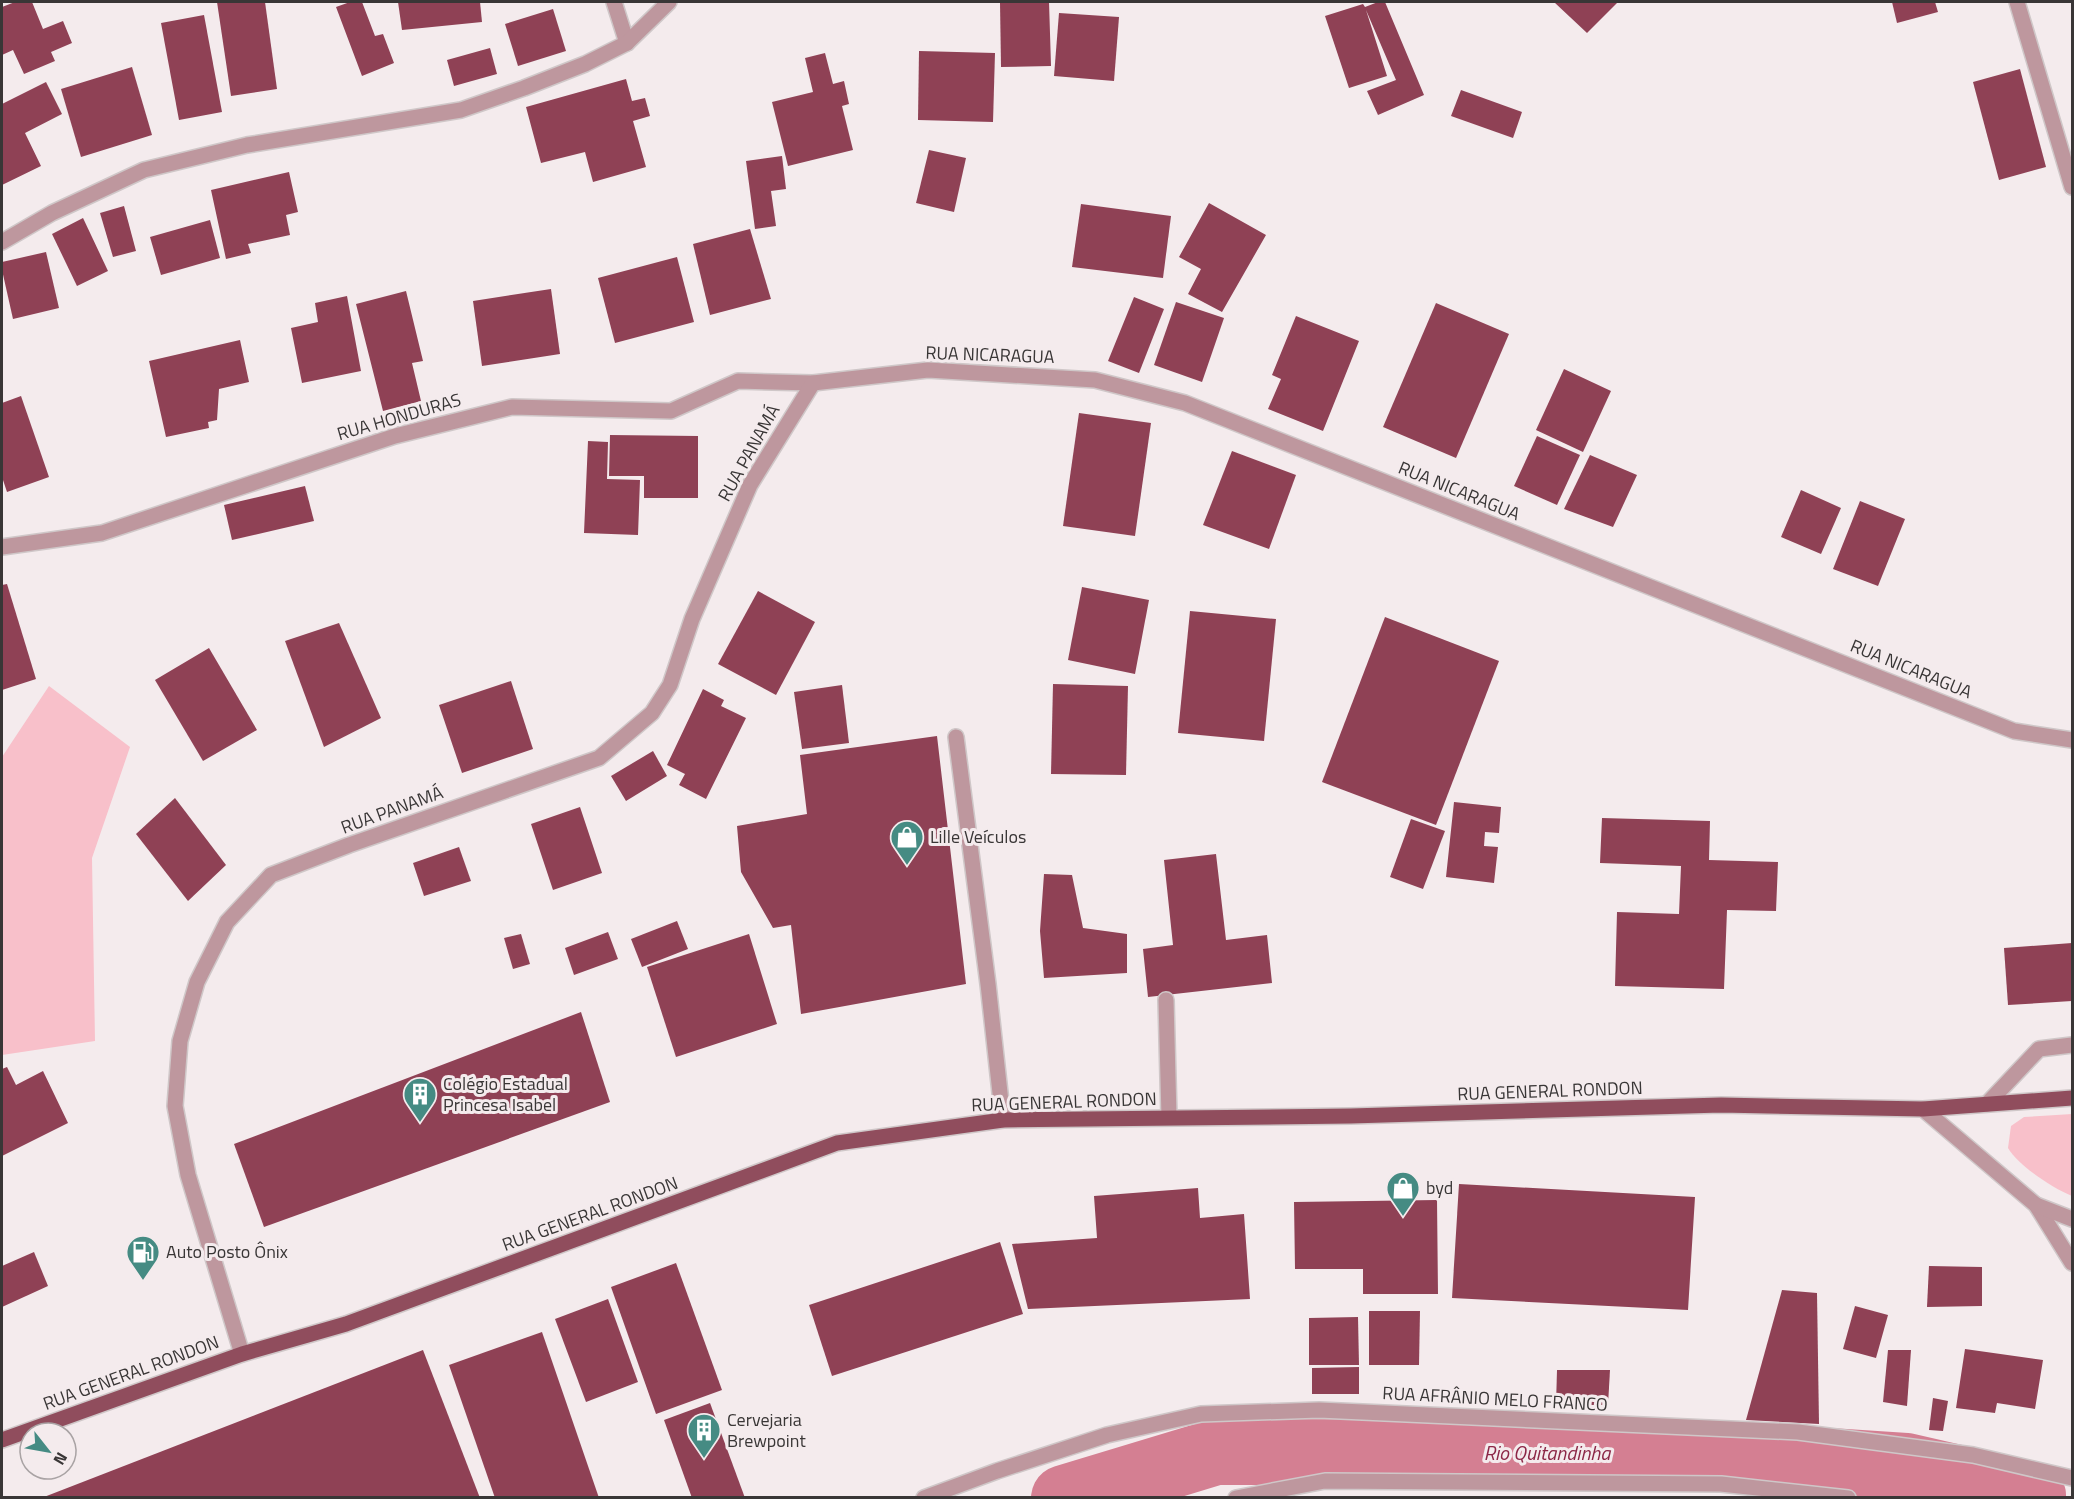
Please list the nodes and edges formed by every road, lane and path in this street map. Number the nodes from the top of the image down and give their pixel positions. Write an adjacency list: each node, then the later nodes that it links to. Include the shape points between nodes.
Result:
1 (614, 2): 4 (street)
2 (669, 2): 4 (street)
3 (2017, 2): 5 (street)
4 (627, 43): 6 (street, via 585,64 460,110 247,145 144,170 52,213)
5 (2073, 187)
6 (2, 242)
7 (813, 383): 8 (street, RUA HONDURAS, via 738,381 671,411 512,407 395,436 102,533); 10 (street, RUA NICARAGUA, via 928,370 1019,374 1095,380 1185,404 2014,731); 21 (street, RUA PANAMÁ, via 750,485 692,619 670,685 652,713 599,758 272,875 227,922 197,982 180,1041 176,1106 188,1175)
8 (2, 547)
9 (956, 737): 17 (street)
10 (2073, 740)
11 (1166, 999): 16 (street)
12 (2073, 1045): 14 (street, via 2039,1048)
13 (2073, 1098): 14 (main road, RUA GENERAL RONDON)
14 (1987, 1104): 15 (main road, RUA GENERAL RONDON)
15 (1923, 1109): 16 (main road, RUA GENERAL RONDON, via 1721,1105); 18 (street)
16 (1169, 1117): 17 (main road, RUA GENERAL RONDON)
17 (1004, 1120): 21 (main road, RUA GENERAL RONDON, via 837,1143 346,1324)
18 (2036, 1205): 19 (street); 20 (street)
19 (2073, 1219)
20 (2073, 1263)
21 (242, 1354): 22 (main road, RUA GENERAL RONDON)
22 (2, 1440)
23 (2073, 1478): 24 (street, RUA AFRÂNIO MELO FRANCO, via 1973,1455 1798,1432 1319,1410 1190,1416 1107,1436)
24 (924, 1497)
25 (1236, 1497): 26 (street, via 1325,1481 1721,1484)
26 (1848, 1497)

